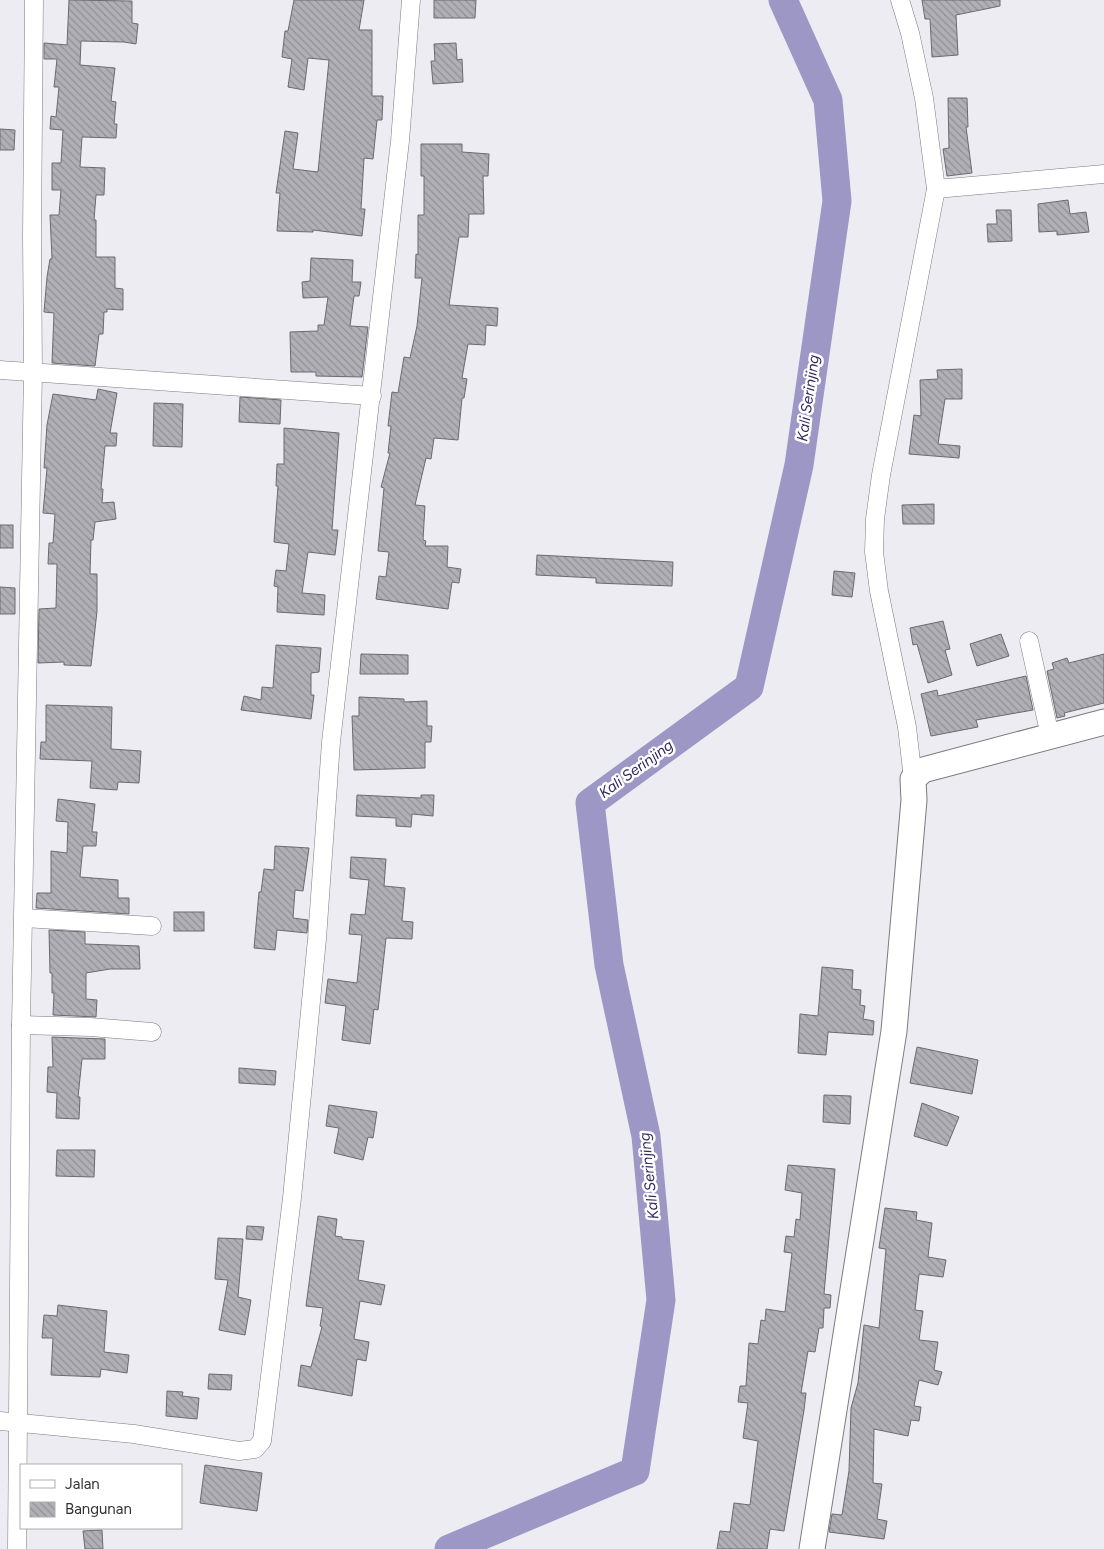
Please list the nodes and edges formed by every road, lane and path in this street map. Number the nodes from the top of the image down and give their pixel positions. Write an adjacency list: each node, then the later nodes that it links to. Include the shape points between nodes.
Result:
1 (34, 0): 7 (street)
2 (411, 0): 8 (street, via 400,141)
3 (900, 0): 5 (street, via 924,98)
4 (1104, 174): 5 (street)
5 (936, 189): 12 (street, via 898,380 875,519 874,552 879,591 907,727)
6 (0, 370): 7 (street)
7 (33, 372): 8 (street); 13 (street)
8 (372, 396): 18 (street, via 331,742 317,939 292,1198 262,1441 255,1449 239,1451 134,1434)
9 (1029, 641): 11 (street)
10 (1104, 722): 11 (street)
11 (1050, 736): 12 (street, via 924,770)
12 (913, 779): 20 (street, via 914,800 894,1031)
13 (24, 918): 14 (street); 15 (street)
14 (152, 926)
15 (22, 1025): 16 (street, via 90,1026); 18 (street)
16 (152, 1032)
17 (0, 1421): 18 (street)
18 (20, 1422): 19 (street)
19 (17, 1549)
20 (812, 1549)

